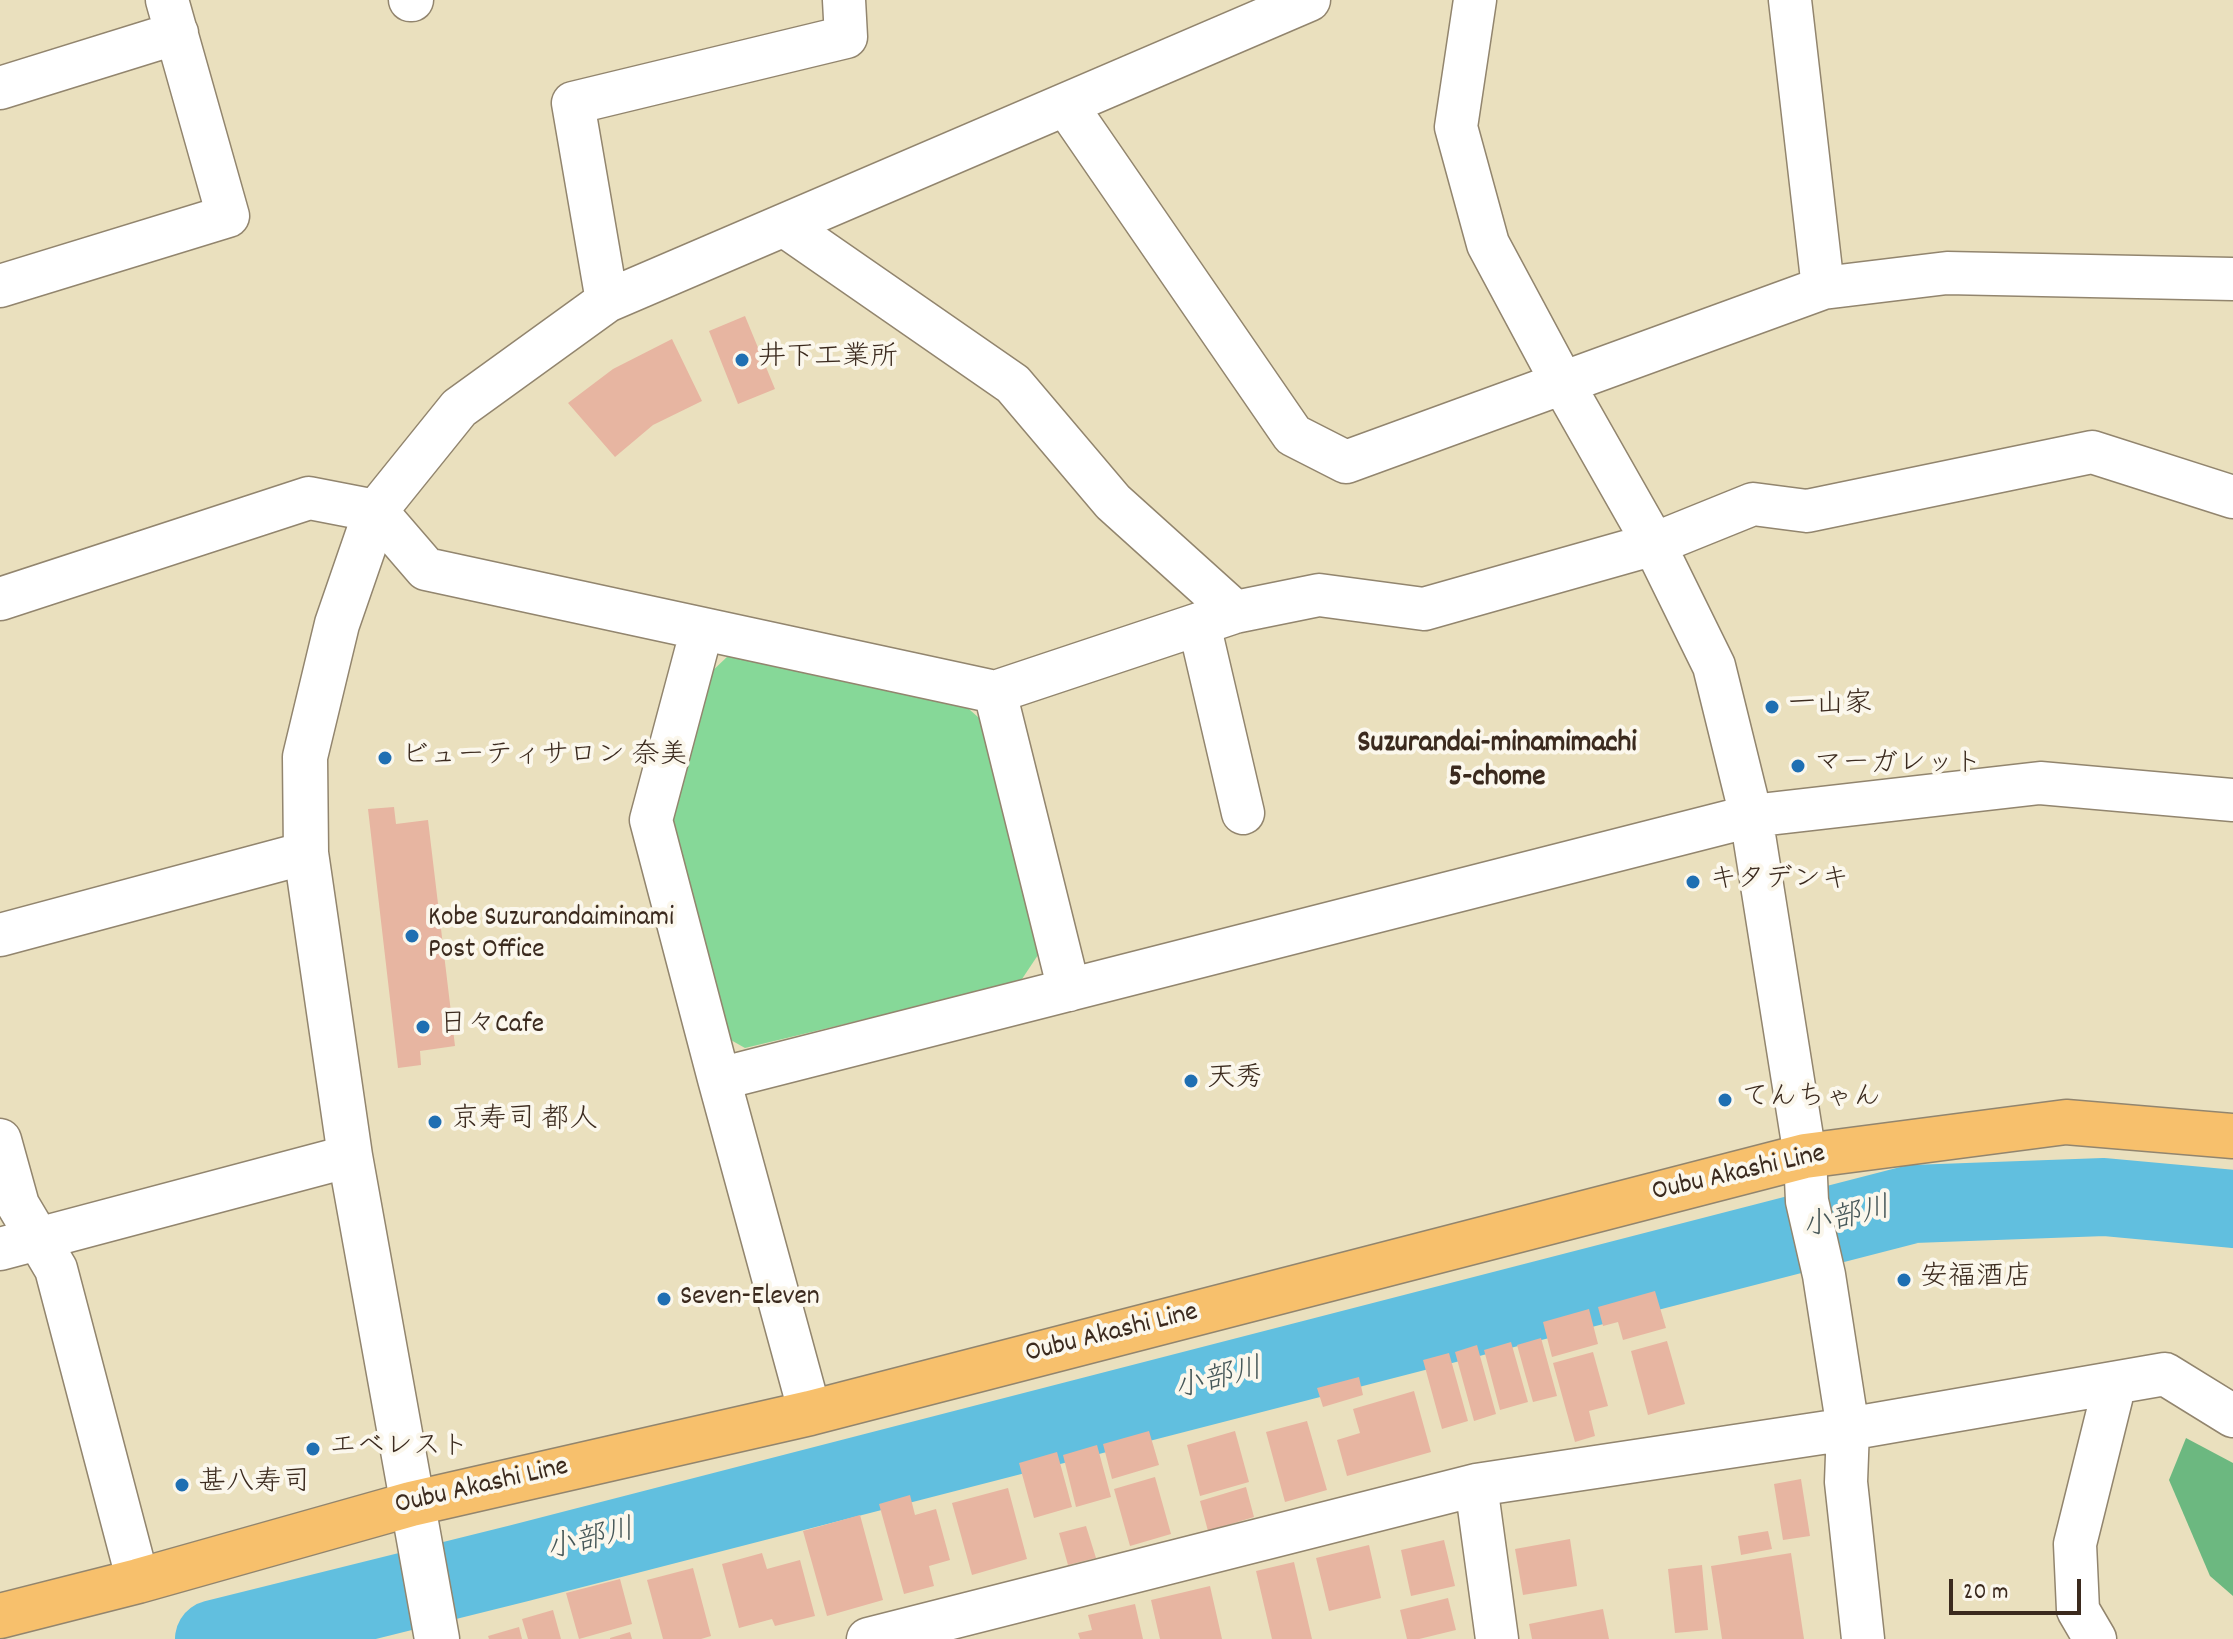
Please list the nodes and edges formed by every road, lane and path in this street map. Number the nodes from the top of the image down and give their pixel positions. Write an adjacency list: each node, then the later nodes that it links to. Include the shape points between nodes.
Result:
1 (844, 0): 12 (street, via 846,37 573,103)
2 (1309, 0): 7 (street)
3 (1475, 0): 13 (street, via 1456,127 1488,244)
4 (1790, 0): 11 (street)
5 (172, 17): 6 (street); 10 (street, via 228,216)
6 (0, 88)
7 (1066, 105): 8 (street); 13 (street, via 1293,435 1346,462)
8 (785, 226): 12 (street); 18 (street, via 1013,384)
9 (2233, 279): 11 (street, via 1947,273)
10 (0, 286)
11 (1823, 288): 13 (street)
12 (607, 301): 15 (street, via 459,408)
13 (1562, 382): 16 (street)
14 (2233, 497): 16 (street, via 2092,452 1807,511 1753,504)
15 (376, 511): 17 (street, via 309,498); 19 (street, via 426,569); 24 (street, via 337,624 305,757)
16 (1654, 544): 18 (street, via 1424,609 1319,595); 23 (street, via 1714,666)
17 (0, 599)
18 (1217, 618): 20 (street); 22 (street)
19 (702, 629): 20 (street); 27 (street, via 651,820)
20 (995, 692): 26 (street)
21 (2233, 800): 23 (street, via 2040,783)
22 (1243, 813)
23 (1751, 816): 26 (street); 31 (street)
24 (306, 853): 25 (street); 30 (street)
25 (0, 935)
26 (1069, 990): 27 (street)
27 (719, 1079): 34 (street)
28 (2233, 1136): 31 (main road, Oubu Akashi Line, via 2066,1122)
29 (0, 1140): 32 (street, via 18,1205)
30 (350, 1156): 32 (street); 38 (street)
31 (1805, 1156): 34 (main road, Oubu Akashi Line); 36 (street, via 1807,1201)
32 (20, 1244): 39 (street, via 56,1269)
33 (2115, 1383): 35 (street, via 2165,1374); 36 (street); 45 (street, via 2075,1544 2078,1610)
34 (810, 1413): 38 (main road, Oubu Akashi Line)
35 (2233, 1416)
36 (1848, 1429): 37 (street); 44 (street, via 1846,1482)
37 (1476, 1485): 42 (street); 43 (street)
38 (411, 1504): 39 (main road, Oubu Akashi Line); 41 (street)
39 (138, 1581): 40 (main road, Oubu Akashi Line)
40 (0, 1616)
41 (436, 1635)
42 (868, 1639)
43 (1497, 1639)
44 (1863, 1639)
45 (2095, 1639)

